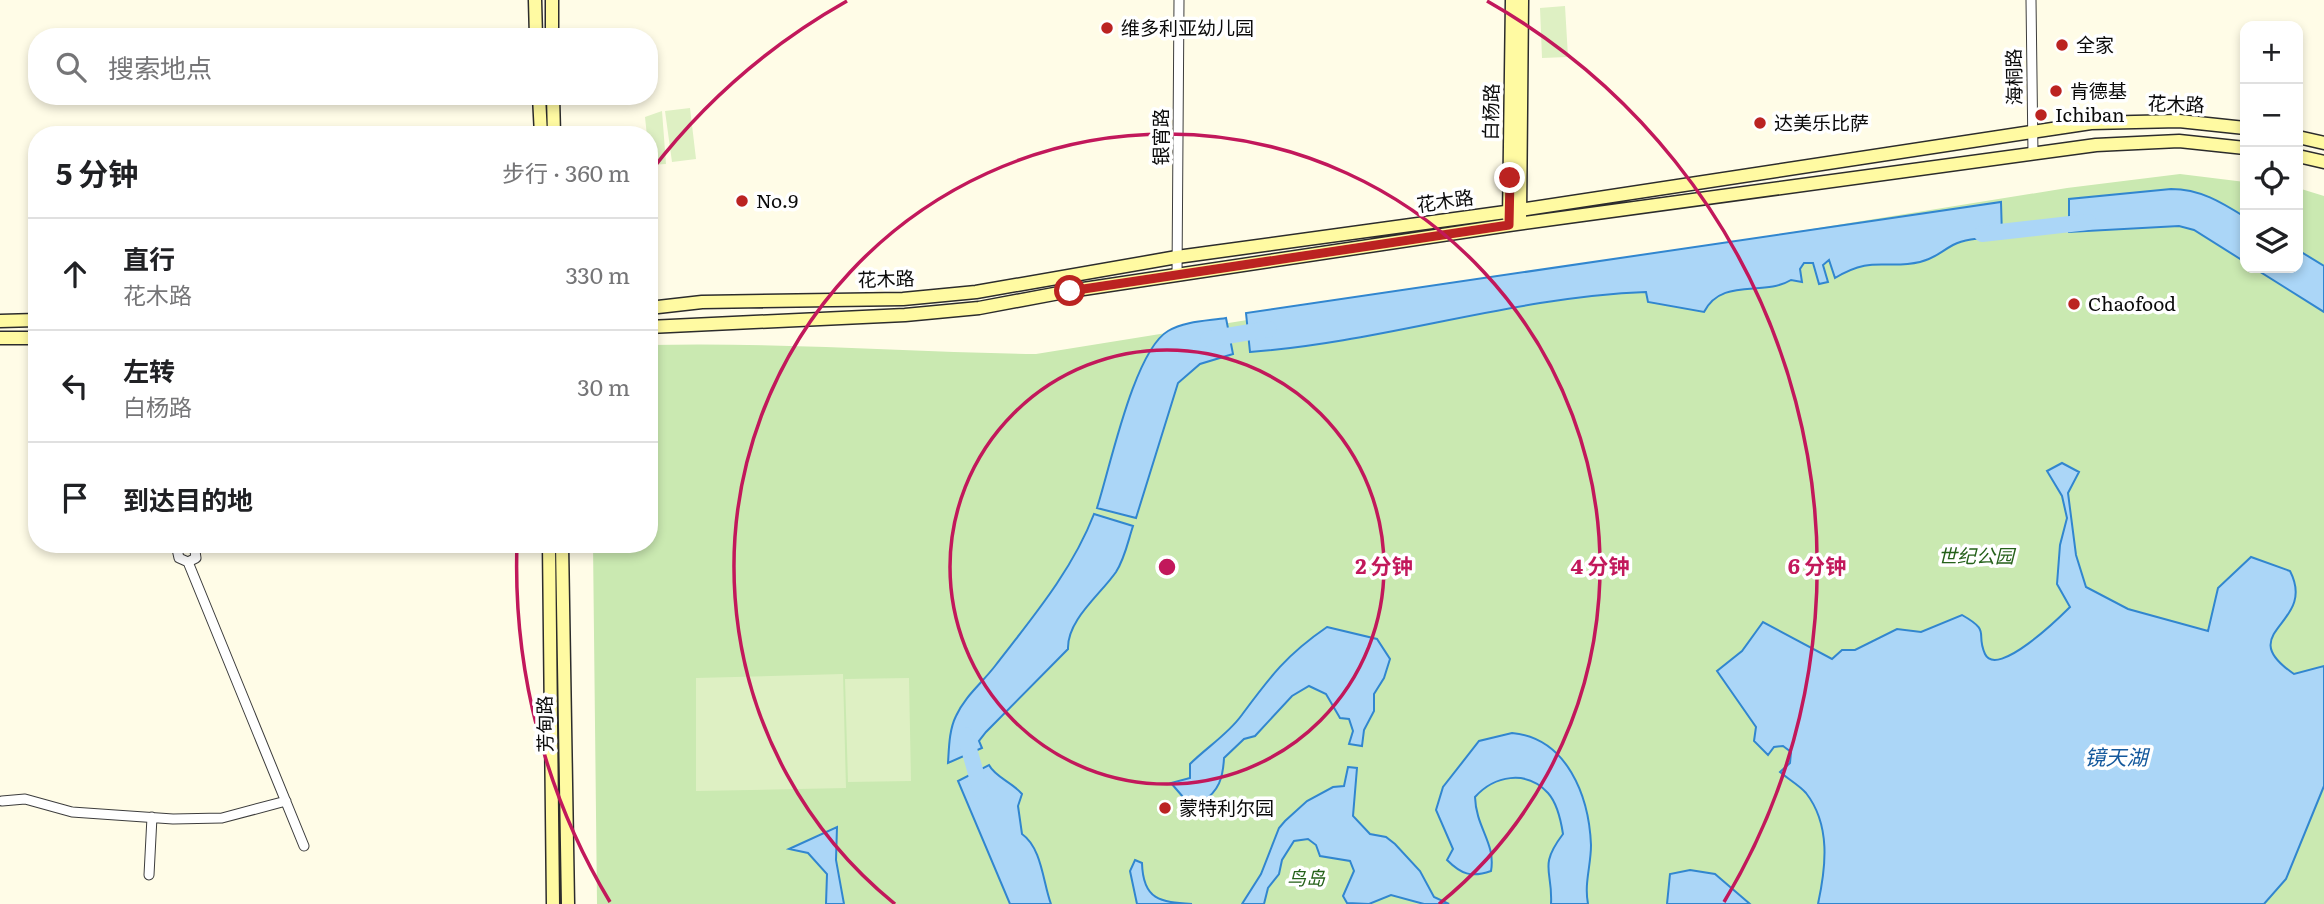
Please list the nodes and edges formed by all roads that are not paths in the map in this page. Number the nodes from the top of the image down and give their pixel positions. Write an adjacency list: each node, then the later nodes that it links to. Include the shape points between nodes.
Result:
1 (535, 0): 7 (main road)
2 (551, 0): 8 (main road)
3 (1179, 0): 22 (street, 银宵路)
4 (1512, 0): 21 (main road, 白杨路)
5 (1522, 0): 21 (main road, 白杨路)
6 (2031, 0): 14 (street, 海桐路)
7 (536, 28)
8 (552, 28)
9 (539, 105): 11 (main road)
10 (553, 105): 12 (main road)
11 (541, 126)
12 (554, 126)
13 (2240, 127): 14 (main road, 花木路, via 2179,121 2091,123)
14 (2032, 132): 18 (street, 海桐路); 21 (main road, 花木路)
15 (2303, 138): 16 (main road)
16 (2324, 144)
17 (2240, 147): 18 (main road, 花木路, via 2179,141)
18 (2033, 154): 21 (main road, 花木路)
19 (2303, 157): 20 (main road)
20 (2324, 162)
21 (1515, 218): 22 (main road, 花木路); 23 (main road, 花木路)
22 (1177, 257): 23 (street, 银宵路); 24 (main road, 花木路, via 976,292 903,299 702,302)
23 (1177, 275): 27 (main road, 花木路, via 979,308)
24 (658, 307)
25 (28, 320): 26 (main road)
26 (0, 321)
27 (658, 327)
28 (0, 338): 29 (main road)
29 (28, 338)
30 (178, 553): 34 (street)
31 (195, 553): 34 (street, via 196,558)
32 (549, 553): 40 (main road, 芳甸路)
33 (562, 553): 41 (main road, 芳甸路)
34 (188, 562): 35 (street)
35 (286, 801): 37 (street, via 222,818); 38 (street)
36 (2, 802): 37 (street, via 25,799 72,812)
37 (152, 817): 39 (street)
38 (304, 846)
39 (149, 875)
40 (553, 904)
41 (568, 904)

